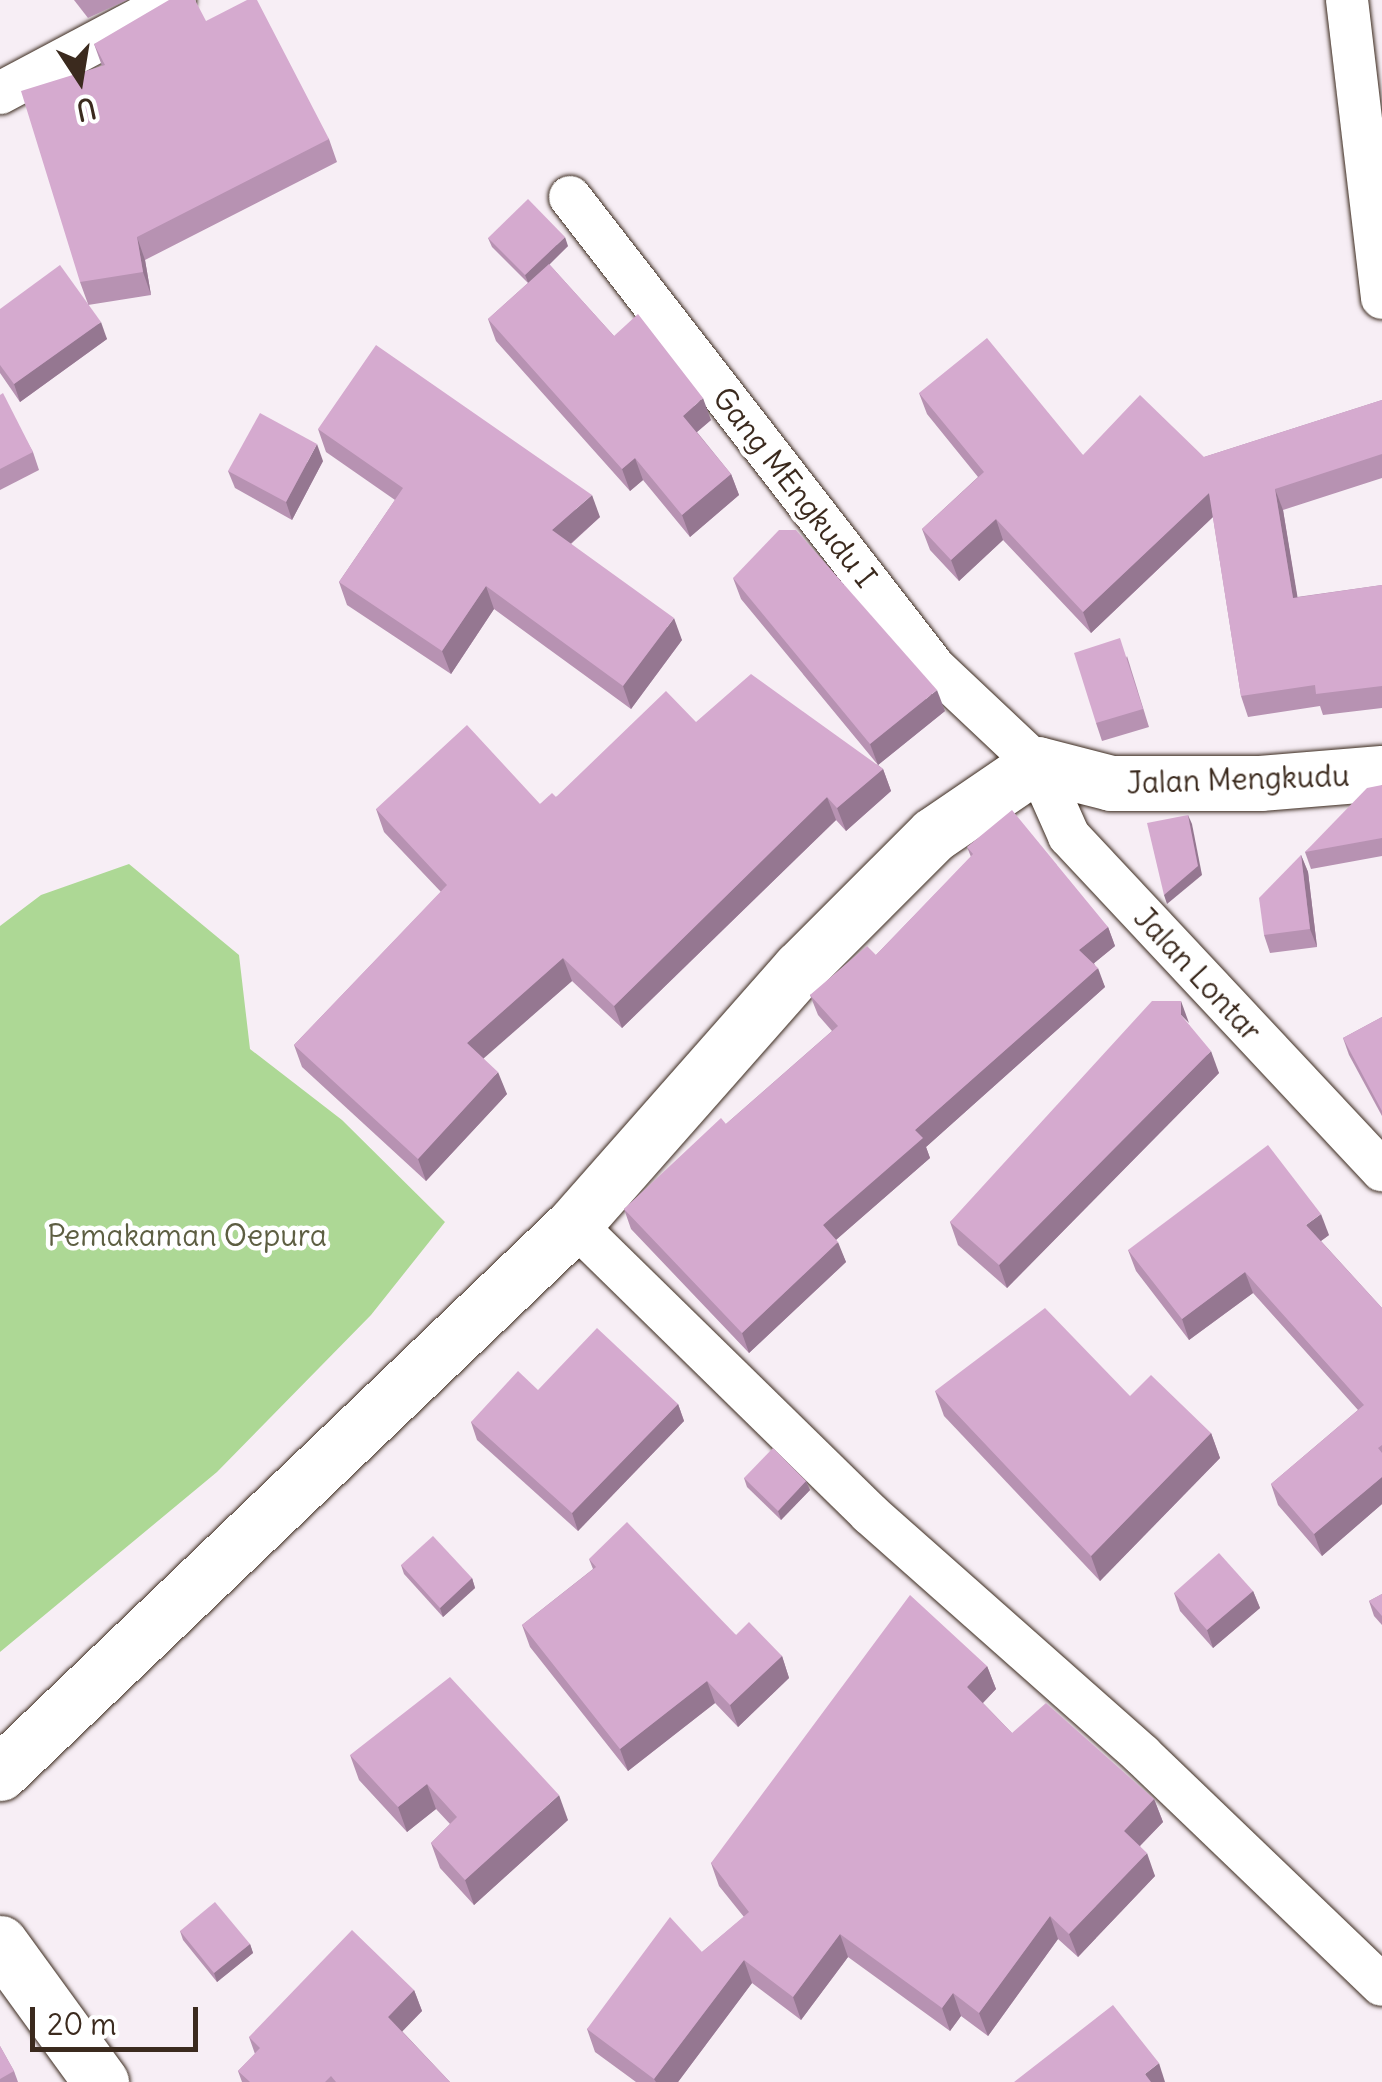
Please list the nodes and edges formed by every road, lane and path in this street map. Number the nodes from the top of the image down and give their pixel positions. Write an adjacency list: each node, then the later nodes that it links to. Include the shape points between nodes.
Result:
1 (175, 0): 3 (street)
2 (1347, 0): 5 (street)
3 (0, 93)
4 (570, 196): 7 (street, Gang MEngkudu I, via 935,668)
5 (1377, 222): 6 (street)
6 (1382, 298)
7 (1037, 764): 8 (street, Jalan Mengkudu, via 1111,783 1260,783); 9 (street, Jalan Lontar, via 1069,836); 10 (street, via 933,835 800,968)
8 (1382, 772)
9 (1382, 1170)
10 (574, 1224): 11 (street); 13 (street, via 870,1514 1142,1755)
11 (0, 1773)
12 (0, 1943): 14 (street)
13 (1382, 1985)
14 (100, 2082)

